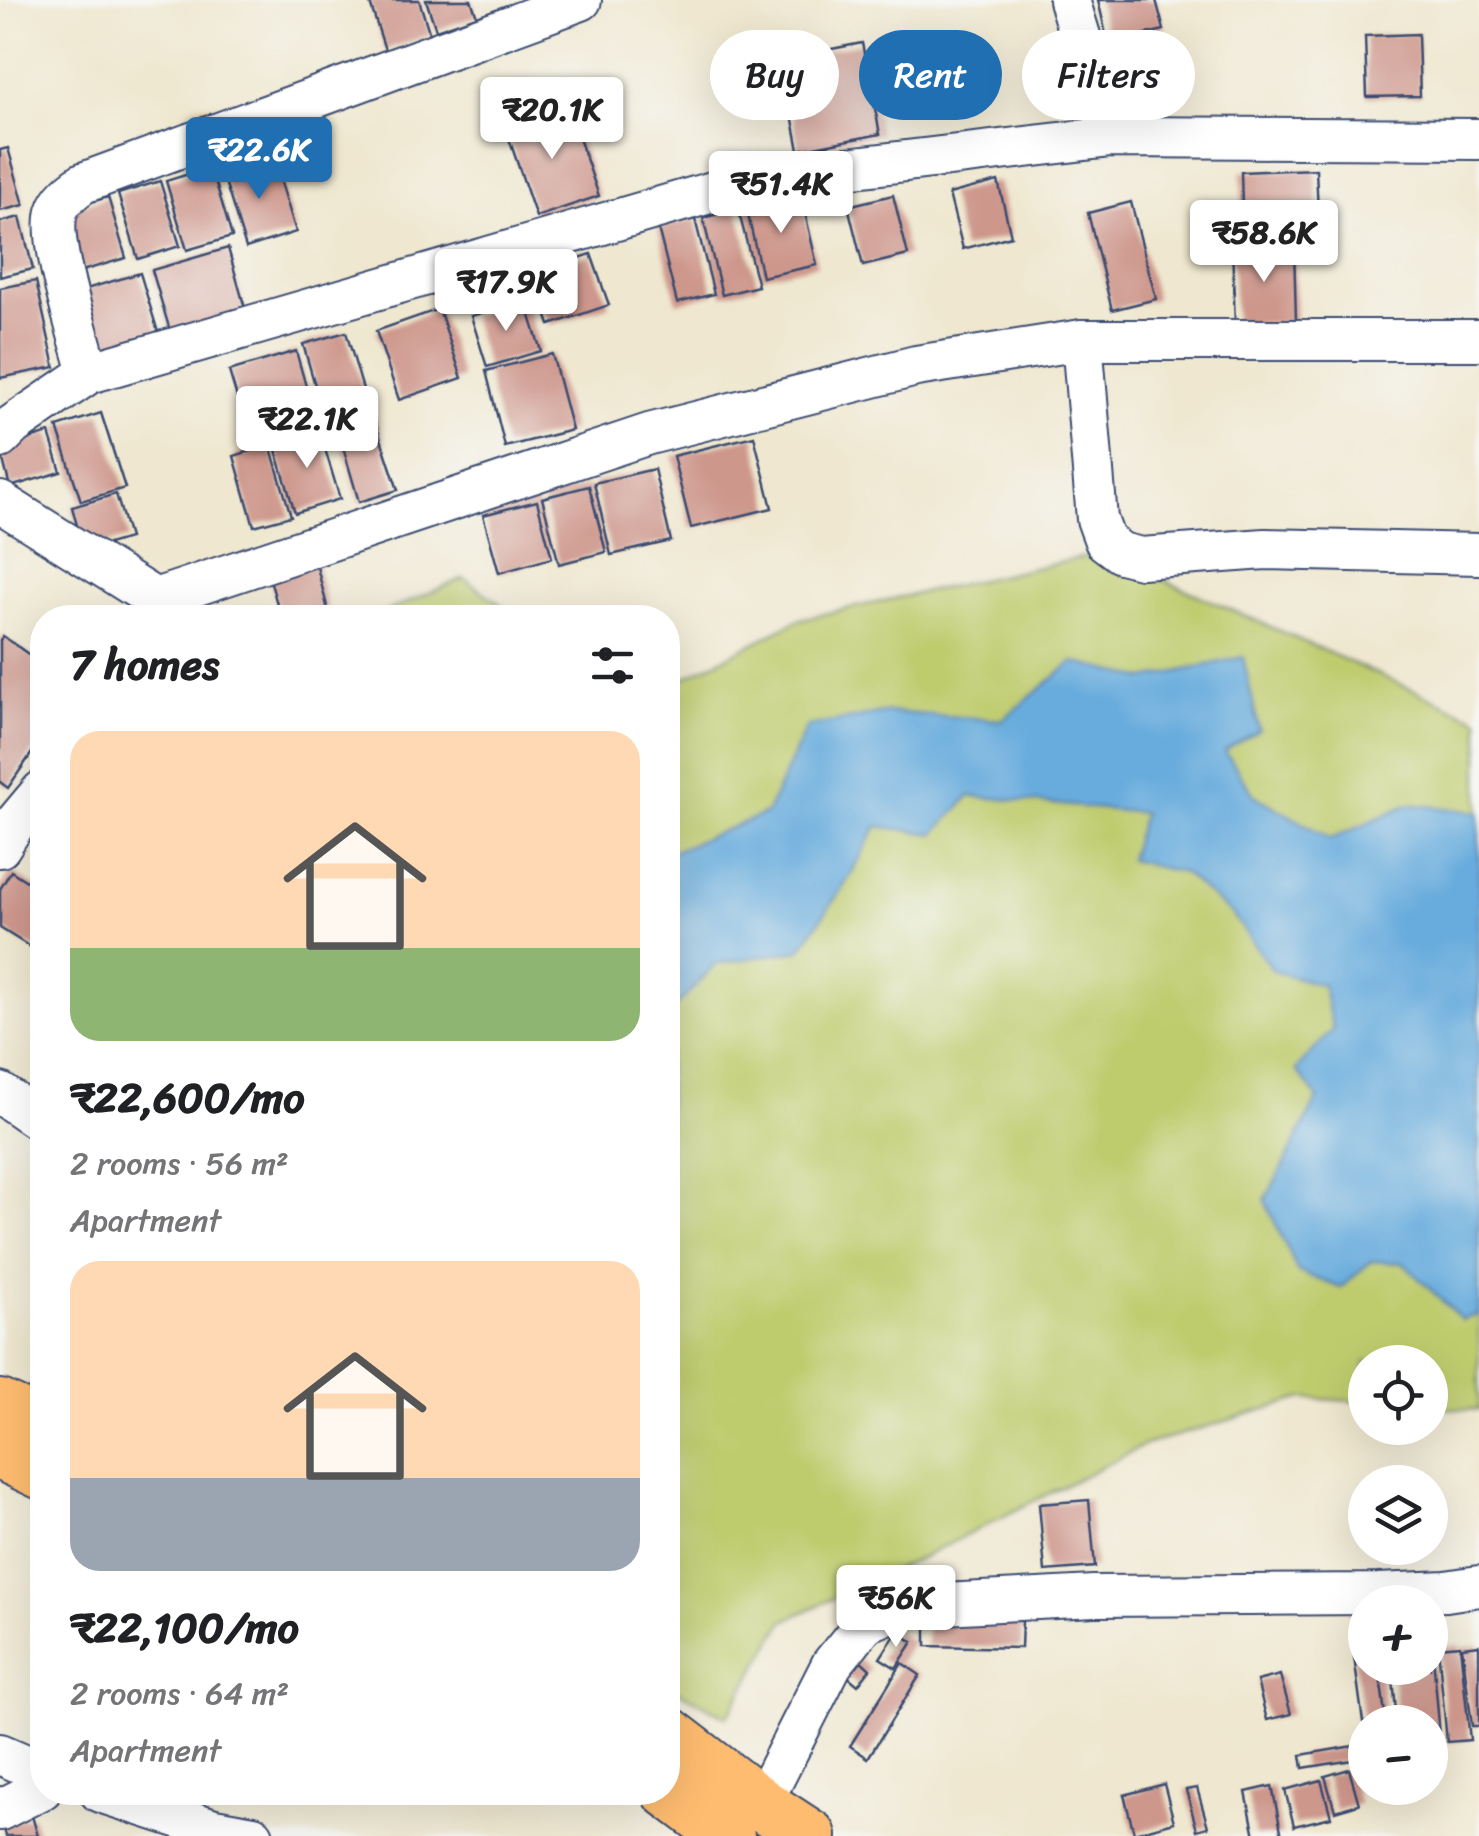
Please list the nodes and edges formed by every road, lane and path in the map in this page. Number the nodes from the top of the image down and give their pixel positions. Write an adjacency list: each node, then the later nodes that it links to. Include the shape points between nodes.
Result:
1 (581, 0): 7 (street, via 68,194 58,209 58,250)
2 (1070, 0): 3 (street)
3 (1111, 137): 4 (street); 7 (street, via 761,178)
4 (1479, 139)
5 (1082, 340): 6 (street); 10 (street, via 1096,518 1121,554); 12 (street, via 916,366 649,434)
6 (1479, 340)
7 (89, 373): 8 (street)
8 (0, 438)
9 (0, 502): 11 (street)
10 (1479, 554)
11 (146, 605)
12 (159, 605)
13 (30, 802): 14 (street)
14 (5, 826)
15 (0, 1094): 16 (street)
16 (30, 1114)
17 (0, 1406): 18 (main road)
18 (30, 1420)
19 (0, 1453): 20 (main road)
20 (30, 1467)
21 (1479, 1586): 29 (street, via 905,1606 865,1622 832,1664)
22 (680, 1747): 29 (main road)
23 (0, 1754): 24 (street)
24 (30, 1767)
25 (30, 1795): 28 (street)
26 (680, 1796): 29 (main road)
27 (139, 1805): 30 (street)
28 (0, 1810)
29 (745, 1820): 31 (main road)
30 (227, 1834)
31 (810, 1836)

